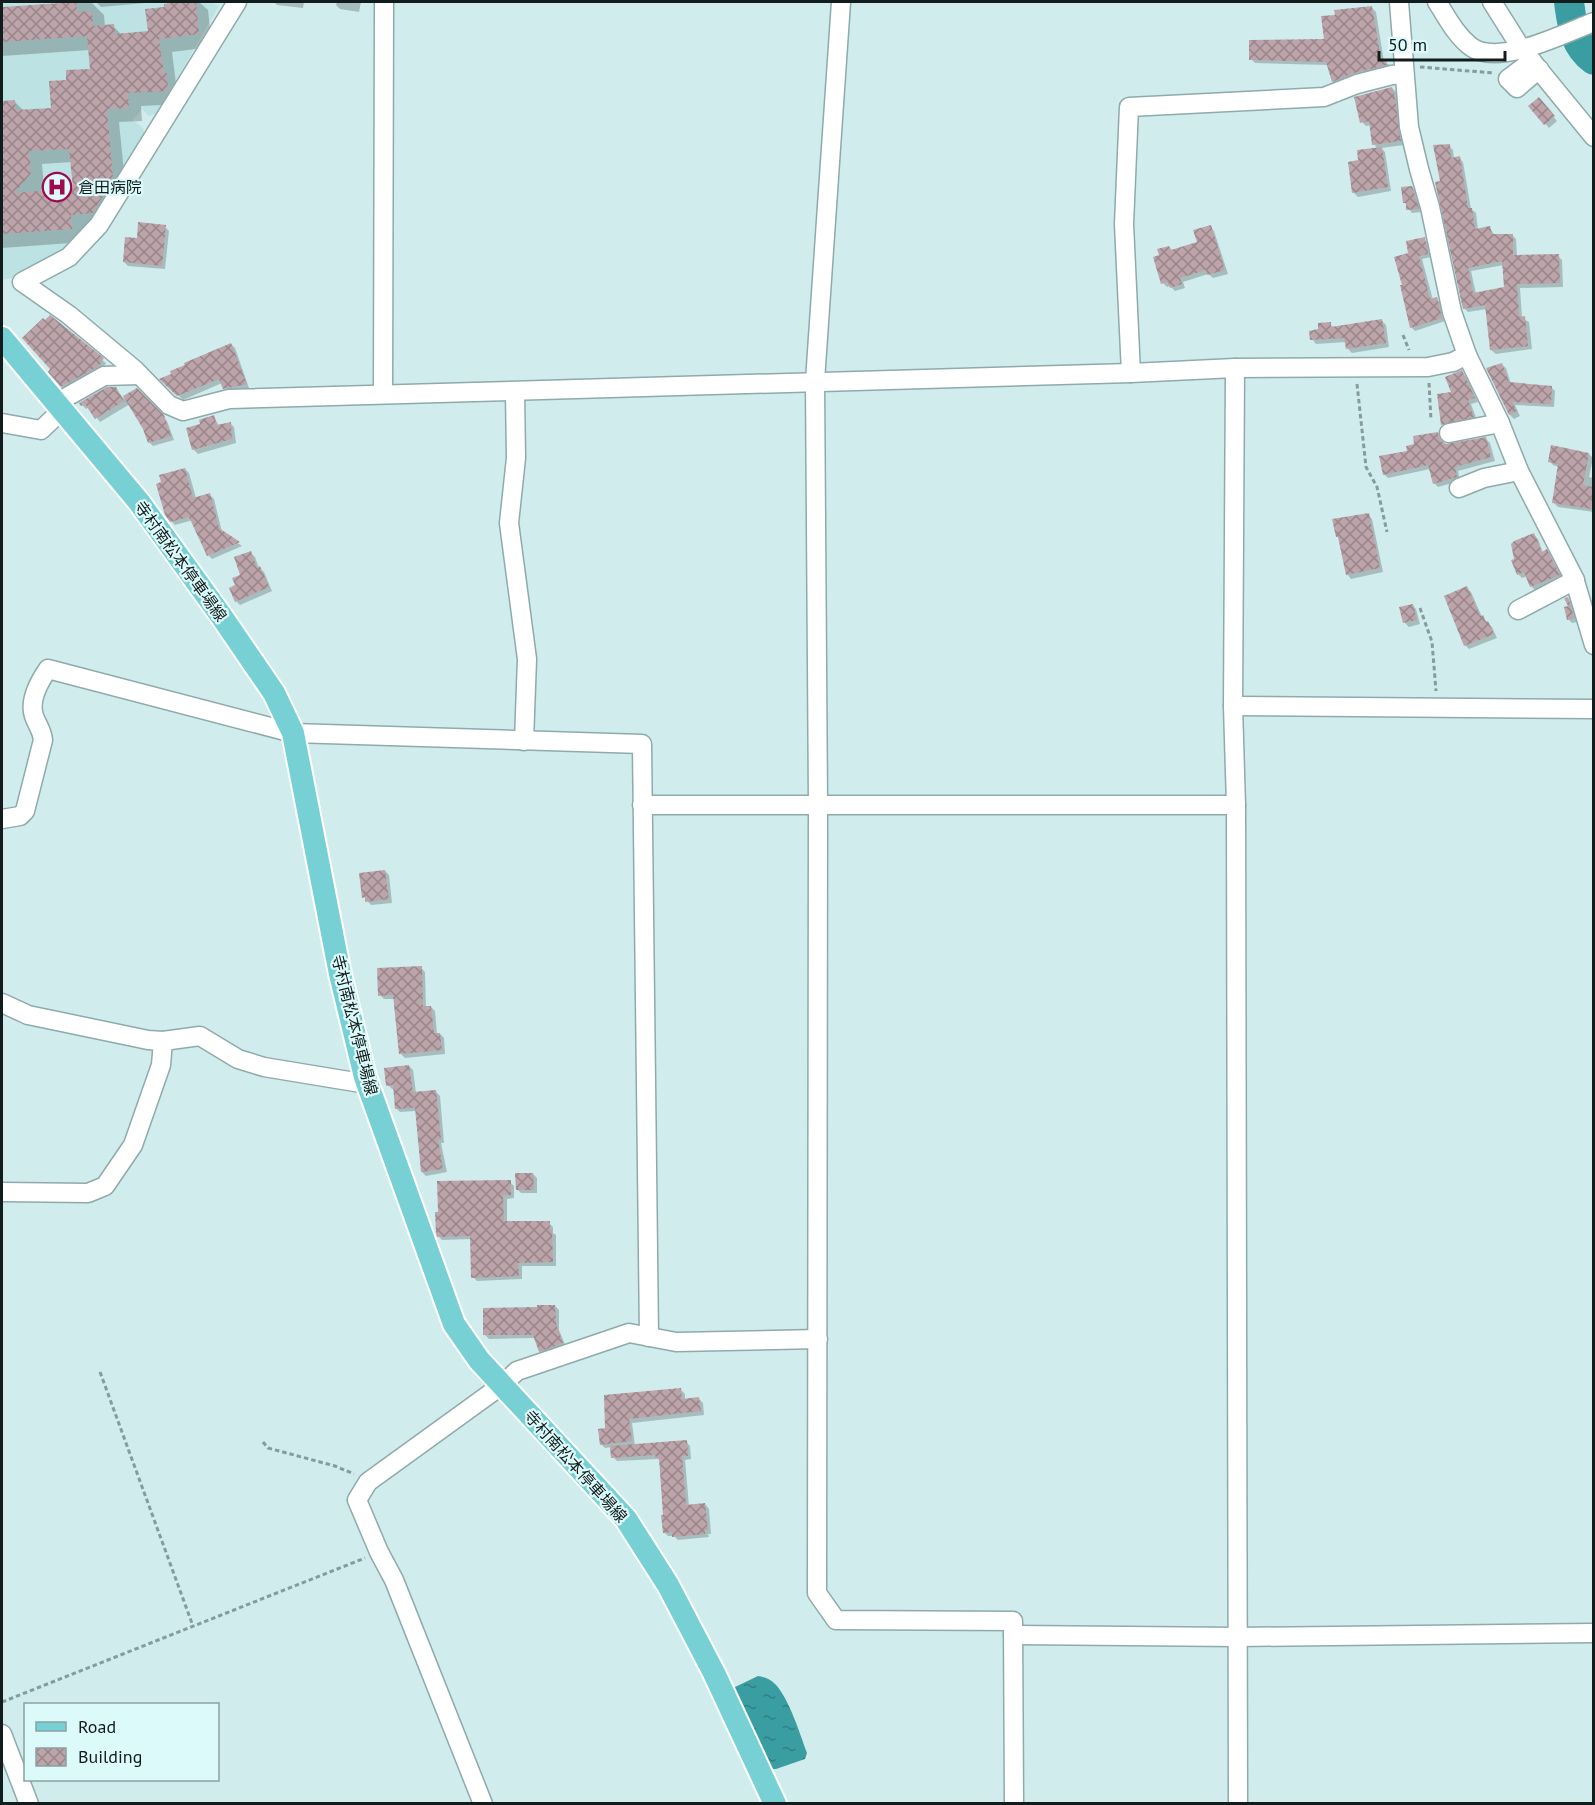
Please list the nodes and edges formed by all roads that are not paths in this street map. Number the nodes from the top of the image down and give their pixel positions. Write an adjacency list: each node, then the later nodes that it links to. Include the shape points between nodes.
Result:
1 (237, 2): 15 (street, via 99,225 69,257 22,282 69,315)
2 (384, 2): 18 (street)
3 (842, 2): 16 (street)
4 (1399, 2): 9 (street)
5 (1437, 2): 8 (street, via 1456,32 1472,48)
6 (1492, 2): 8 (street)
7 (1593, 22): 8 (street)
8 (1532, 56): 10 (street)
9 (1404, 70): 12 (street, via 1409,127 1452,312); 14 (street, via 1324,97 1129,107 1124,225)
10 (1593, 137)
11 (2, 339): 19 (main road, 寺村南松本停車場線)
12 (1467, 355): 13 (street, via 1428,367); 21 (street)
13 (1235, 368): 14 (street); 28 (street)
14 (1131, 373): 16 (street)
15 (139, 375): 18 (street, via 169,405 183,411 229,399); 19 (street, via 104,376)
16 (815, 381): 17 (street); 32 (street)
17 (515, 392): 18 (street); 31 (street, via 516,458 509,523 526,659)
18 (383, 394)
19 (59, 407): 20 (street, via 41,430); 30 (main road, 寺村南松本停車場線, via 139,502 222,616 274,693)
20 (2, 423)
21 (1500, 423): 22 (street); 23 (street)
22 (1449, 433)
23 (1519, 471): 24 (street); 25 (street)
24 (1459, 488)
25 (1575, 580): 26 (street); 27 (street)
26 (1518, 610)
27 (1593, 645)
28 (1233, 706): 29 (street); 33 (street)
29 (1593, 709)
30 (293, 734): 31 (street); 35 (street, via 48,669 39,682 33,707 43,740 25,810 20,816); 38 (main road, 寺村南松本停車場線, via 340,974)
31 (524, 741): 34 (street, via 642,744)
32 (818, 805): 33 (street); 34 (street); 41 (street)
33 (1236, 805): 45 (street)
34 (642, 806): 40 (street)
35 (2, 819)
36 (2, 1003): 37 (street, via 28,1014)
37 (163, 1041): 38 (street, via 200,1036 238,1059 264,1068); 39 (street, via 161,1065 133,1145 105,1186 88,1193)
38 (367, 1084): 42 (main road, 寺村南松本停車場線, via 454,1324)
39 (2, 1192)
40 (649, 1337): 41 (street, via 676,1342); 42 (street, via 629,1333 601,1341 517,1371)
41 (818, 1339): 44 (street, via 817,1593 836,1620 1013,1621)
42 (502, 1385): 48 (street, via 368,1482 357,1500 394,1580); 49 (main road, 寺村南松本停車場線, via 626,1519 669,1585)
43 (1593, 1633): 45 (street)
44 (1013, 1635): 45 (street); 50 (street)
45 (1238, 1637): 51 (street)
46 (2, 1734): 47 (street)
47 (29, 1803)
48 (483, 1803)
49 (775, 1803)
50 (1014, 1803)
51 (1238, 1803)

